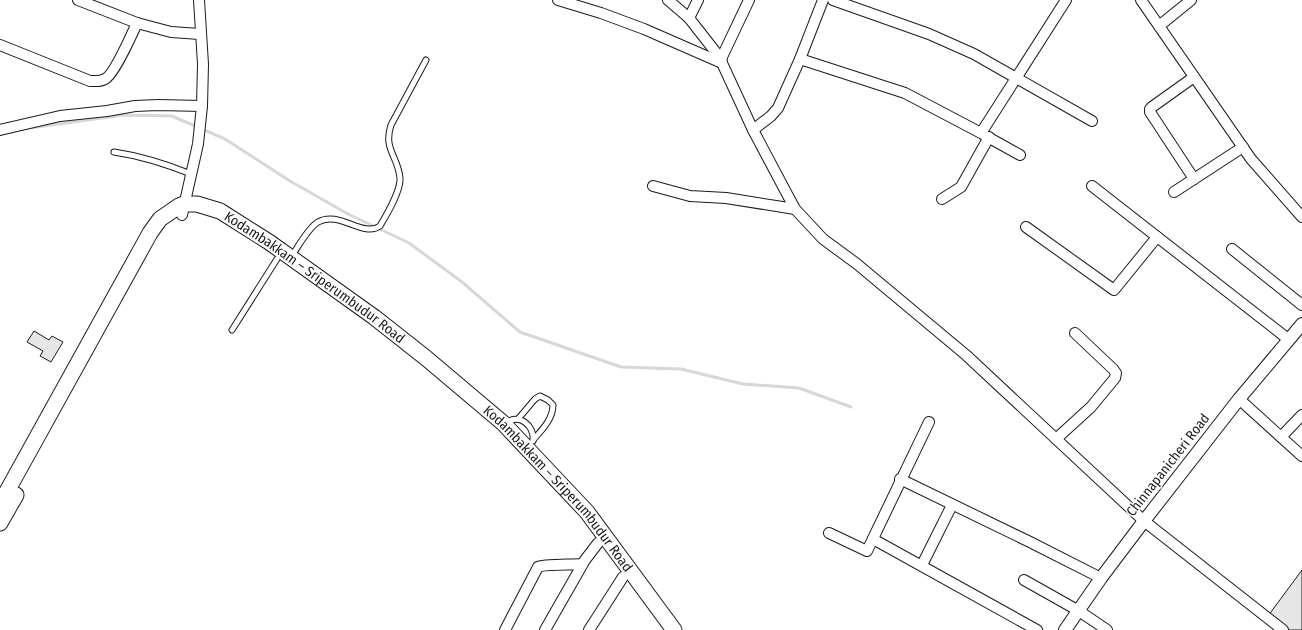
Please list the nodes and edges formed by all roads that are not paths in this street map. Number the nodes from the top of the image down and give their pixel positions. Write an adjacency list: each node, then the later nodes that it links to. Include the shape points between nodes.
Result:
1 (78, 0): 13 (street)
2 (199, 0): 15 (street)
3 (558, 0): 19 (street, via 644,29)
4 (668, 0): 12 (street)
5 (698, 0): 12 (street)
6 (749, 0): 19 (street)
7 (823, 0): 17 (street)
8 (833, 0): 21 (street, via 929,34 974,54)
9 (1066, 0): 21 (street)
10 (1141, 0): 14 (street)
11 (1191, 0): 14 (street)
12 (689, 18): 19 (street)
13 (137, 22): 15 (street, via 171,32); 16 (street, via 113,71 107,79 99,82)
14 (1159, 26): 20 (street)
15 (200, 34): 22 (street, via 203,64)
16 (2, 49)
17 (800, 59): 25 (street, via 778,108); 26 (street, via 906,93)
18 (426, 60): 42 (lane, via 388,132 388,144 398,169 400,187 380,226 368,230 345,221 331,219 319,222)
19 (722, 61): 25 (street)
20 (1194, 76): 27 (street); 31 (street, via 1150,109)
21 (1016, 78): 23 (street); 26 (street)
22 (202, 106): 24 (street, via 135,106 60,116); 30 (street, via 198,144)
23 (1092, 121)
24 (0, 130)
25 (753, 130): 36 (street)
26 (985, 135): 29 (street); 35 (street, via 961,187)
27 (1243, 147): 31 (street); 38 (street)
28 (114, 152): 30 (lane, via 158,162)
29 (1020, 155)
30 (191, 174): 37 (street)
31 (1194, 179): 34 (street)
32 (653, 186): 36 (street, via 690,196 726,198)
33 (1092, 186): 40 (street)
34 (1174, 192)
35 (942, 199)
36 (795, 208): 53 (street, via 823,239 857,264 966,355)
37 (183, 210): 42 (main road, Kodambakkam – Sriperumbudur Road, via 197,204 220,211 269,242); 57 (main road, via 179,206 160,219 150,233); 60 (main road, via 158,238)
38 (1302, 217)
39 (1026, 227): 40 (street, via 1114,290)
40 (1157, 237): 47 (street)
41 (1232, 249): 43 (street)
42 (284, 258): 45 (lane); 50 (main road, Kodambakkam – Sriperumbudur Road, via 374,317); 63 (main road, Kodambakkam – Sriperumbudur Road, via 496,430 580,518)
43 (1302, 305)
44 (1301, 326): 47 (street, Chinnapanicheri Road)
45 (232, 330)
46 (1075, 333): 53 (street, via 1116,373 1115,378 1091,408)
47 (1288, 340): 48 (street, Chinnapanicheri Road)
48 (1238, 399): 52 (street); 59 (street, Chinnapanicheri Road)
49 (1302, 415): 52 (street)
50 (511, 422): 54 (main road, Kodambakkam – Sriperumbudur Road); 54 (lane, via 540,396 548,400 553,412)
51 (929, 422): 56 (street)
52 (1281, 437): 55 (street)
53 (1056, 439): 59 (street)
54 (530, 444): 74 (main road, Kodambakkam – Sriperumbudur Road, via 587,512)
55 (1302, 456)
56 (900, 479): 58 (street); 62 (street)
57 (0, 504)
58 (952, 505): 65 (street); 67 (street)
59 (1144, 521): 67 (street, Chinnapanicheri Road); 78 (street)
60 (0, 523)
61 (829, 533): 62 (street, via 867,552)
62 (873, 539): 65 (street)
63 (598, 544): 64 (street); 66 (main road, Kodambakkam – Sriperumbudur Road)
64 (582, 564): 70 (street, via 538,567); 71 (street)
65 (922, 565): 75 (street)
66 (623, 577): 72 (street); 73 (main road, Kodambakkam – Sriperumbudur Road)
67 (1101, 578): 69 (street, Chinnapanicheri Road)
68 (1024, 580): 69 (street)
69 (1079, 611): 76 (street, Chinnapanicheri Road); 77 (street)
70 (505, 630)
71 (545, 630)
72 (589, 630)
73 (662, 630)
74 (674, 630)
75 (1037, 630)
76 (1065, 630)
77 (1107, 630)
78 (1283, 630)

